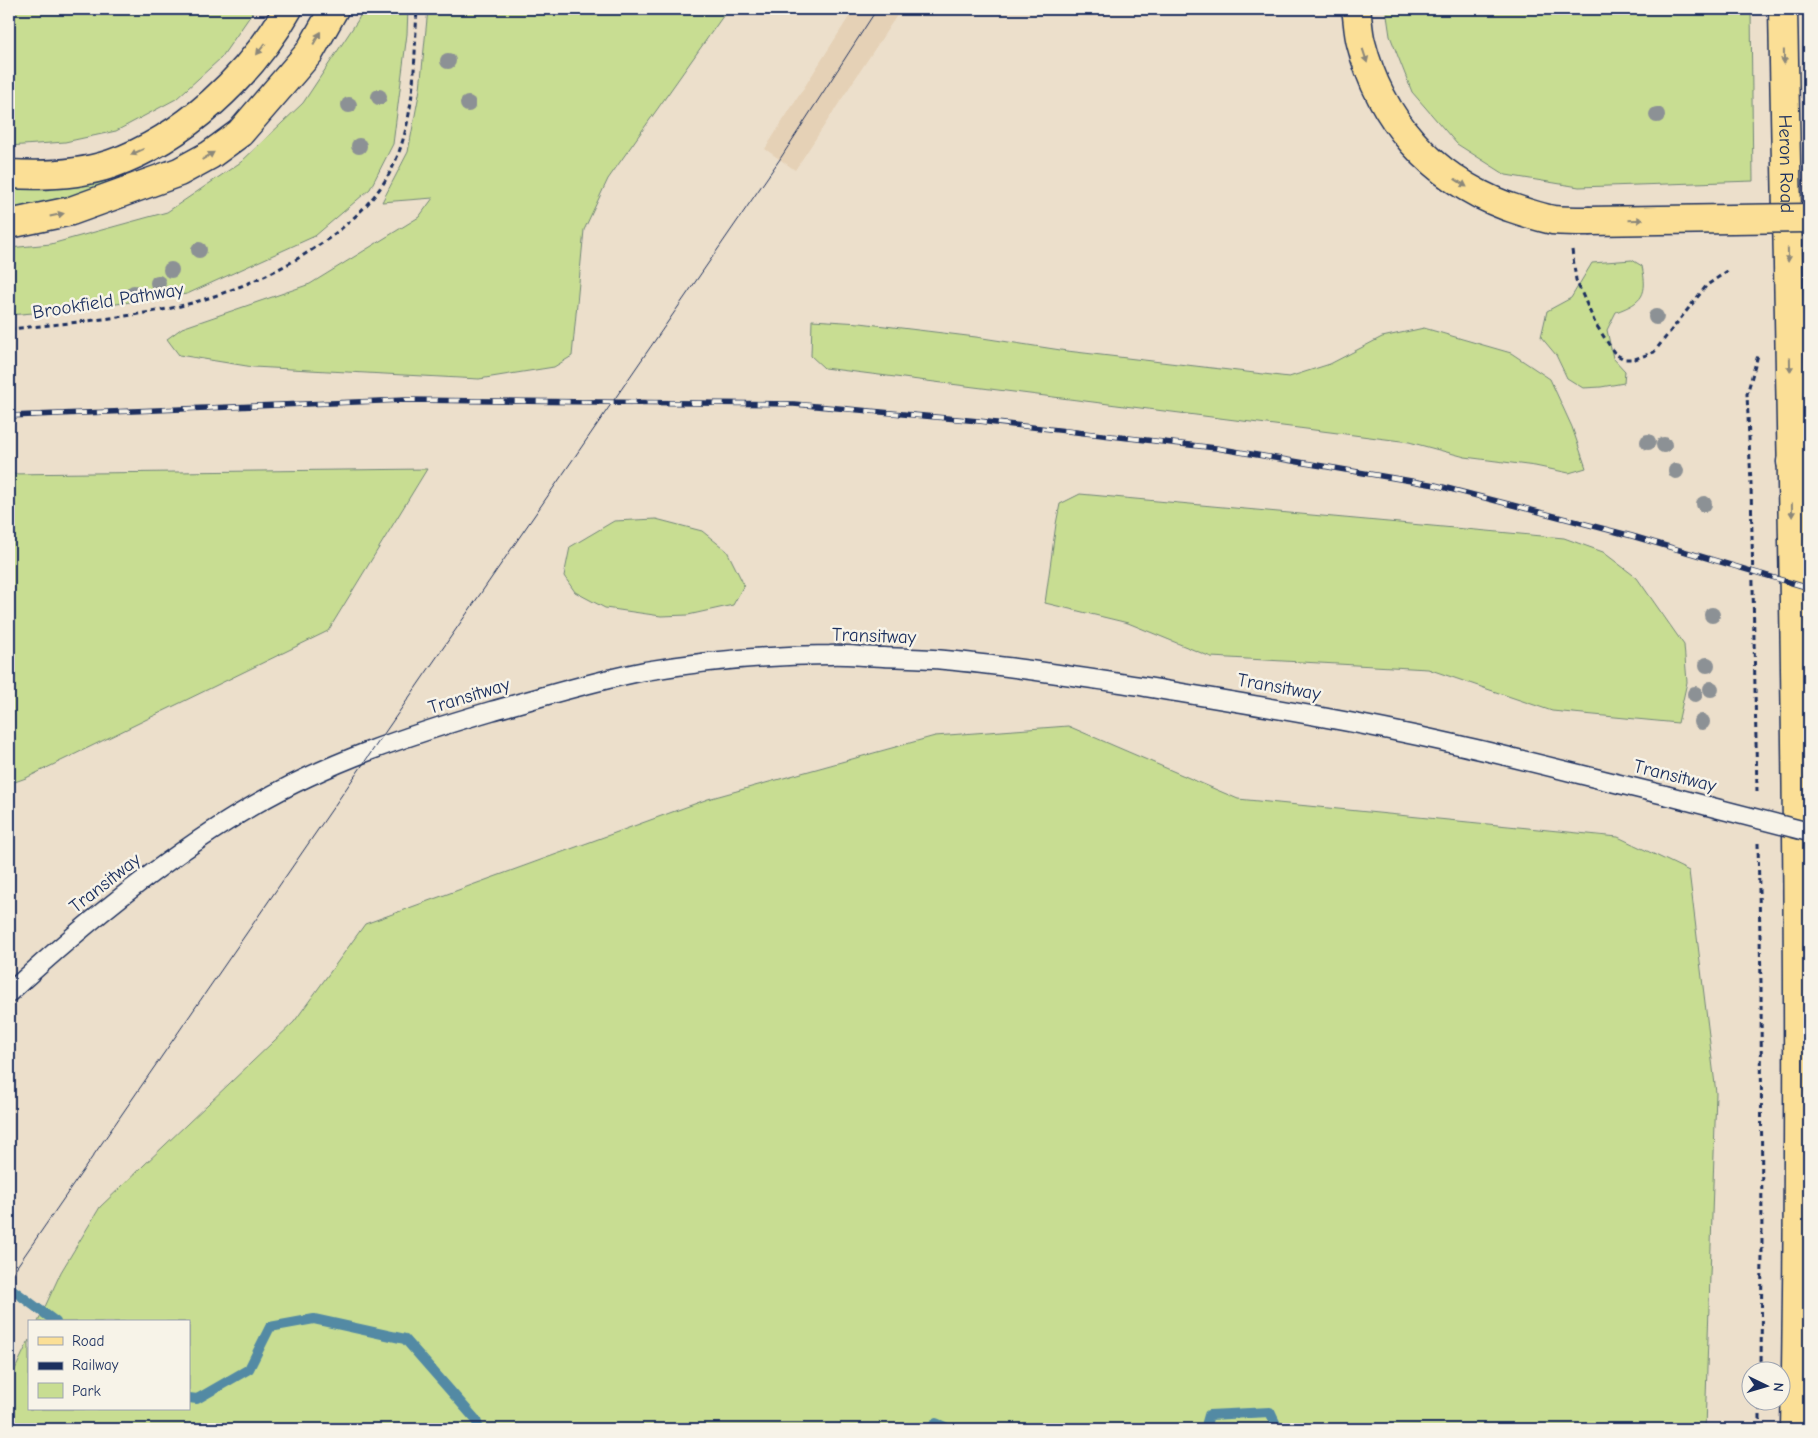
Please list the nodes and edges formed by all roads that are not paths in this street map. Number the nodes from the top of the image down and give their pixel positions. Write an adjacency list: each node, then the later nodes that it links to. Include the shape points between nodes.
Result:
1 (288, 9): 5 (main road, one-way to 5, via 262,49 232,83 169,136 109,164 35,176)
2 (334, 9): 7 (main road, one-way to 2, via 71,211 180,172 210,155 240,134 308,53)
3 (1356, 9): 6 (main road, one-way to 6, bridge, via 1361,41 1372,76 1408,138 1430,161 1486,198 1553,220)
4 (1783, 9): 8 (main road, Heron Road, one-way to 8)
5 (9, 174)
6 (1809, 218)
7 (9, 224)
8 (1803, 461): 11 (main road, Heron Road, one-way to 11)
9 (1809, 832): 10 (lane, Transitway, bridge, via 1447,742 1321,716 1072,675 942,660 832,654 728,660 606,680 458,721 355,755 251,807 173,857 53,952)
10 (9, 993)
11 (1795, 1429)

